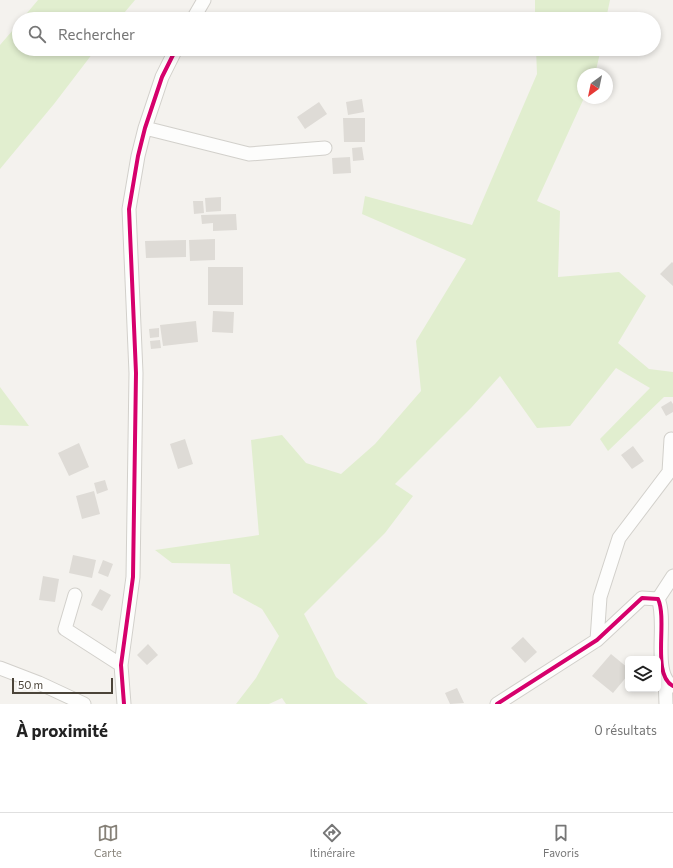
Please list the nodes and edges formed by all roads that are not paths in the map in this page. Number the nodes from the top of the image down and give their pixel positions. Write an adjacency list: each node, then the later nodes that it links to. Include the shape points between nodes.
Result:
1 (204, 0): 2 (street)
2 (196, 12)
3 (172, 56): 4 (street, via 162,77)
4 (145, 128): 5 (street, via 249,154); 11 (street, via 129,209 136,373 134,577)
5 (325, 148)
6 (672, 439): 10 (street, via 669,472 619,538 600,597)
7 (673, 576): 9 (street)
8 (75, 594): 11 (street, via 65,629)
9 (658, 599): 10 (street, via 642,598); 13 (street, via 662,609 661,667)
10 (597, 640): 16 (street)
11 (121, 665): 15 (street)
12 (0, 668): 14 (street)
13 (669, 681): 17 (street)
14 (84, 704)
15 (124, 704)
16 (497, 704)
17 (666, 704)

